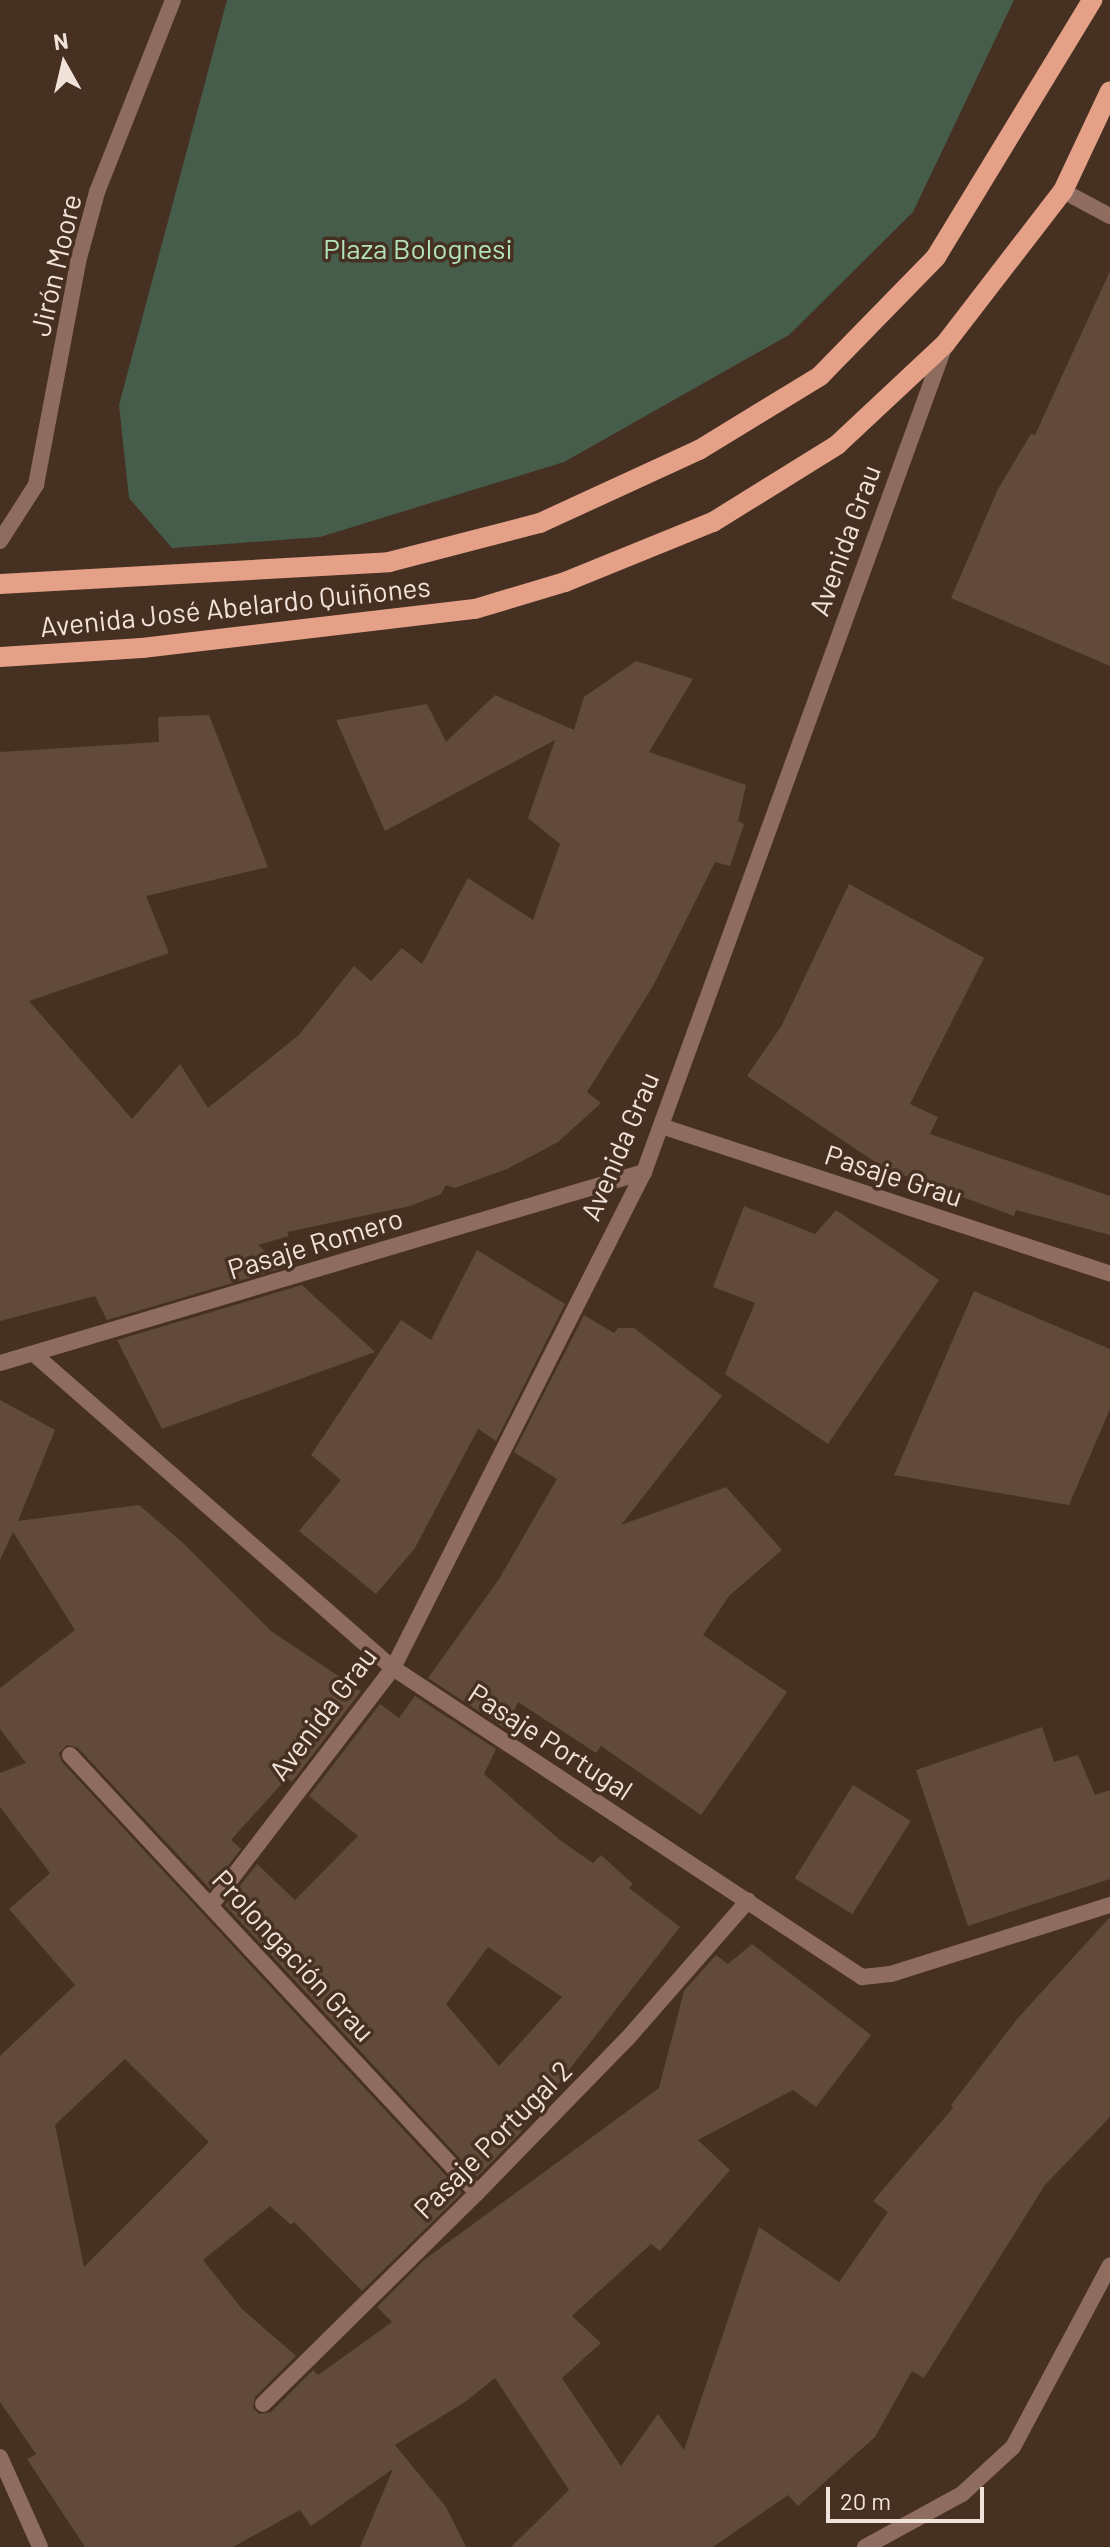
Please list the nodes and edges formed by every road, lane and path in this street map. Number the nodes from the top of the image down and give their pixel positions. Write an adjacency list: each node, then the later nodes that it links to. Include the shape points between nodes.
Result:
1 (173, 0): 7 (street, Jirón Moore, via 97,192 78,262 36,485)
2 (1092, 0): 8 (main road, Avenida José Abelardo Quiñones, via 936,257 820,376 699,450 540,523 389,562)
3 (1110, 91): 4 (main road, Avenida Grau)
4 (1063, 191): 5 (street); 6 (main road, Avenida Grau)
5 (1110, 216)
6 (945, 344): 9 (main road, Avenida Grau, via 837,445 713,522 565,582); 11 (street, Avenida Grau)
7 (0, 541)
8 (0, 584)
9 (475, 609): 10 (main road, Avenida José Abelardo Quiñones, via 142,648)
10 (0, 657)
11 (661, 1126): 12 (street, Avenida Grau); 13 (street, Pasaje Grau)
12 (644, 1172): 14 (street, Pasaje Romero); 16 (street, Avenida Grau)
13 (1110, 1274)
14 (34, 1354): 15 (street, Pasaje Romero); 16 (street, Pasaje Portugal)
15 (0, 1363)
16 (393, 1668): 18 (street, Pasaje Portugal); 19 (street, Avenida Grau)
17 (70, 1755): 19 (street, Prolongación Grau)
18 (748, 1901): 20 (street, Pasaje Portugal, via 862,1977 891,1974); 21 (street, Pasaje Portugal 2, via 627,2039)
19 (212, 1904): 21 (street, Prolongación Grau)
20 (1110, 1905)
21 (477, 2193): 23 (street, Pasaje Portugal 2)
22 (1110, 2265): 26 (street, via 1013,2447 962,2494)
23 (263, 2404)
24 (0, 2457): 25 (street)
25 (40, 2547)
26 (865, 2547)

